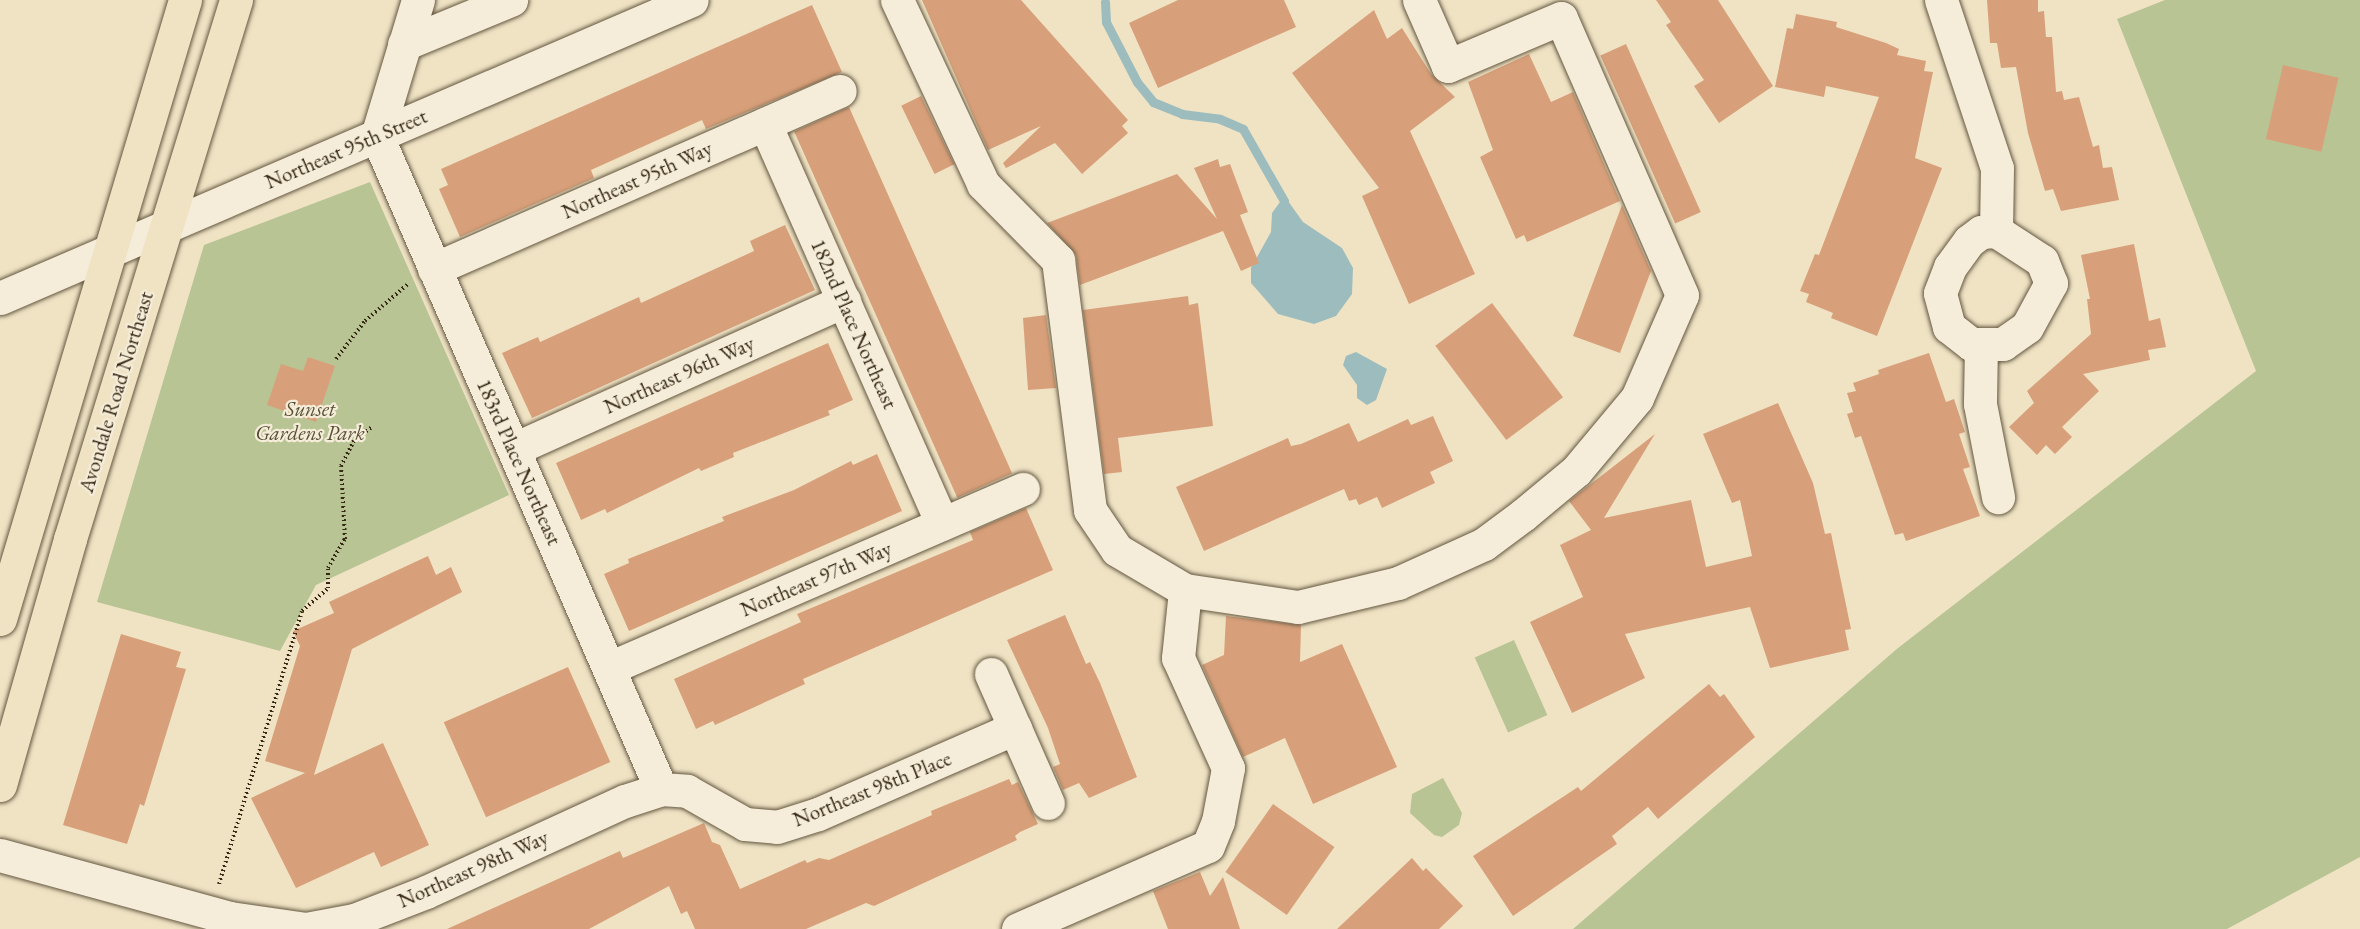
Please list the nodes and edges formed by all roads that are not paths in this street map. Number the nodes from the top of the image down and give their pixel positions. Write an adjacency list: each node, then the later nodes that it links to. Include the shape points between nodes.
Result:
1 (185, 0): 15 (main road, Avondale Road Northeast)
2 (237, 0): 13 (main road, Avondale Road Northeast)
3 (418, 0): 9 (street)
4 (511, 0): 9 (street)
5 (692, 0): 12 (street, Northeast 95th Street)
6 (897, 0): 24 (street, via 983,184 1058,260 1090,510 1117,550)
7 (1419, 0): 24 (street, via 1448,66 1562,18 1682,295 1637,398 1576,471 1484,544 1398,583 1298,607)
8 (1941, 0): 14 (street, via 1997,168)
9 (404, 44): 12 (street)
10 (840, 91): 11 (street, Northeast 95th Way)
11 (765, 124): 16 (street, Northeast 95th Way); 18 (street, 182nd Place Northeast)
12 (377, 136): 13 (street, Northeast 95th Street); 16 (street, 183rd Place Northeast)
13 (167, 225): 15 (street, Northeast 95th Street); 29 (main road, Avondale Road Northeast)
14 (1996, 231): 19 (street, via 1981,232 1969,241 1950,267 1940,293 1949,327 1971,344); 19 (street, via 2042,261 2051,283 2027,327 2003,344)
15 (109, 250): 17 (street, Northeast 95th Street); 25 (main road, Avondale Road Northeast)
16 (421, 276): 20 (street, 183rd Place Northeast)
17 (0, 298)
18 (844, 301): 20 (street, Northeast 96th Way); 23 (street, 182nd Place Northeast)
19 (1981, 344): 22 (street, via 1980,404)
20 (514, 448): 26 (street, 183rd Place Northeast)
21 (1023, 489): 23 (street, Northeast 97th Way)
22 (1998, 497)
23 (942, 524): 26 (street, Northeast 97th Way)
24 (1185, 590): 33 (street, via 1178,658 1228,768 1218,821 1208,846)
25 (0, 619)
26 (609, 668): 30 (street, 183rd Place Northeast)
27 (991, 674): 28 (street)
28 (1015, 728): 30 (street, Northeast 98th Place, via 818,814 777,827 745,824 687,792); 31 (street)
29 (0, 785)
30 (661, 789): 32 (street, Northeast 98th Way, via 625,801 426,892 354,920 306,929 230,918)
31 (1048, 803)
32 (0, 855)
33 (1021, 928)

